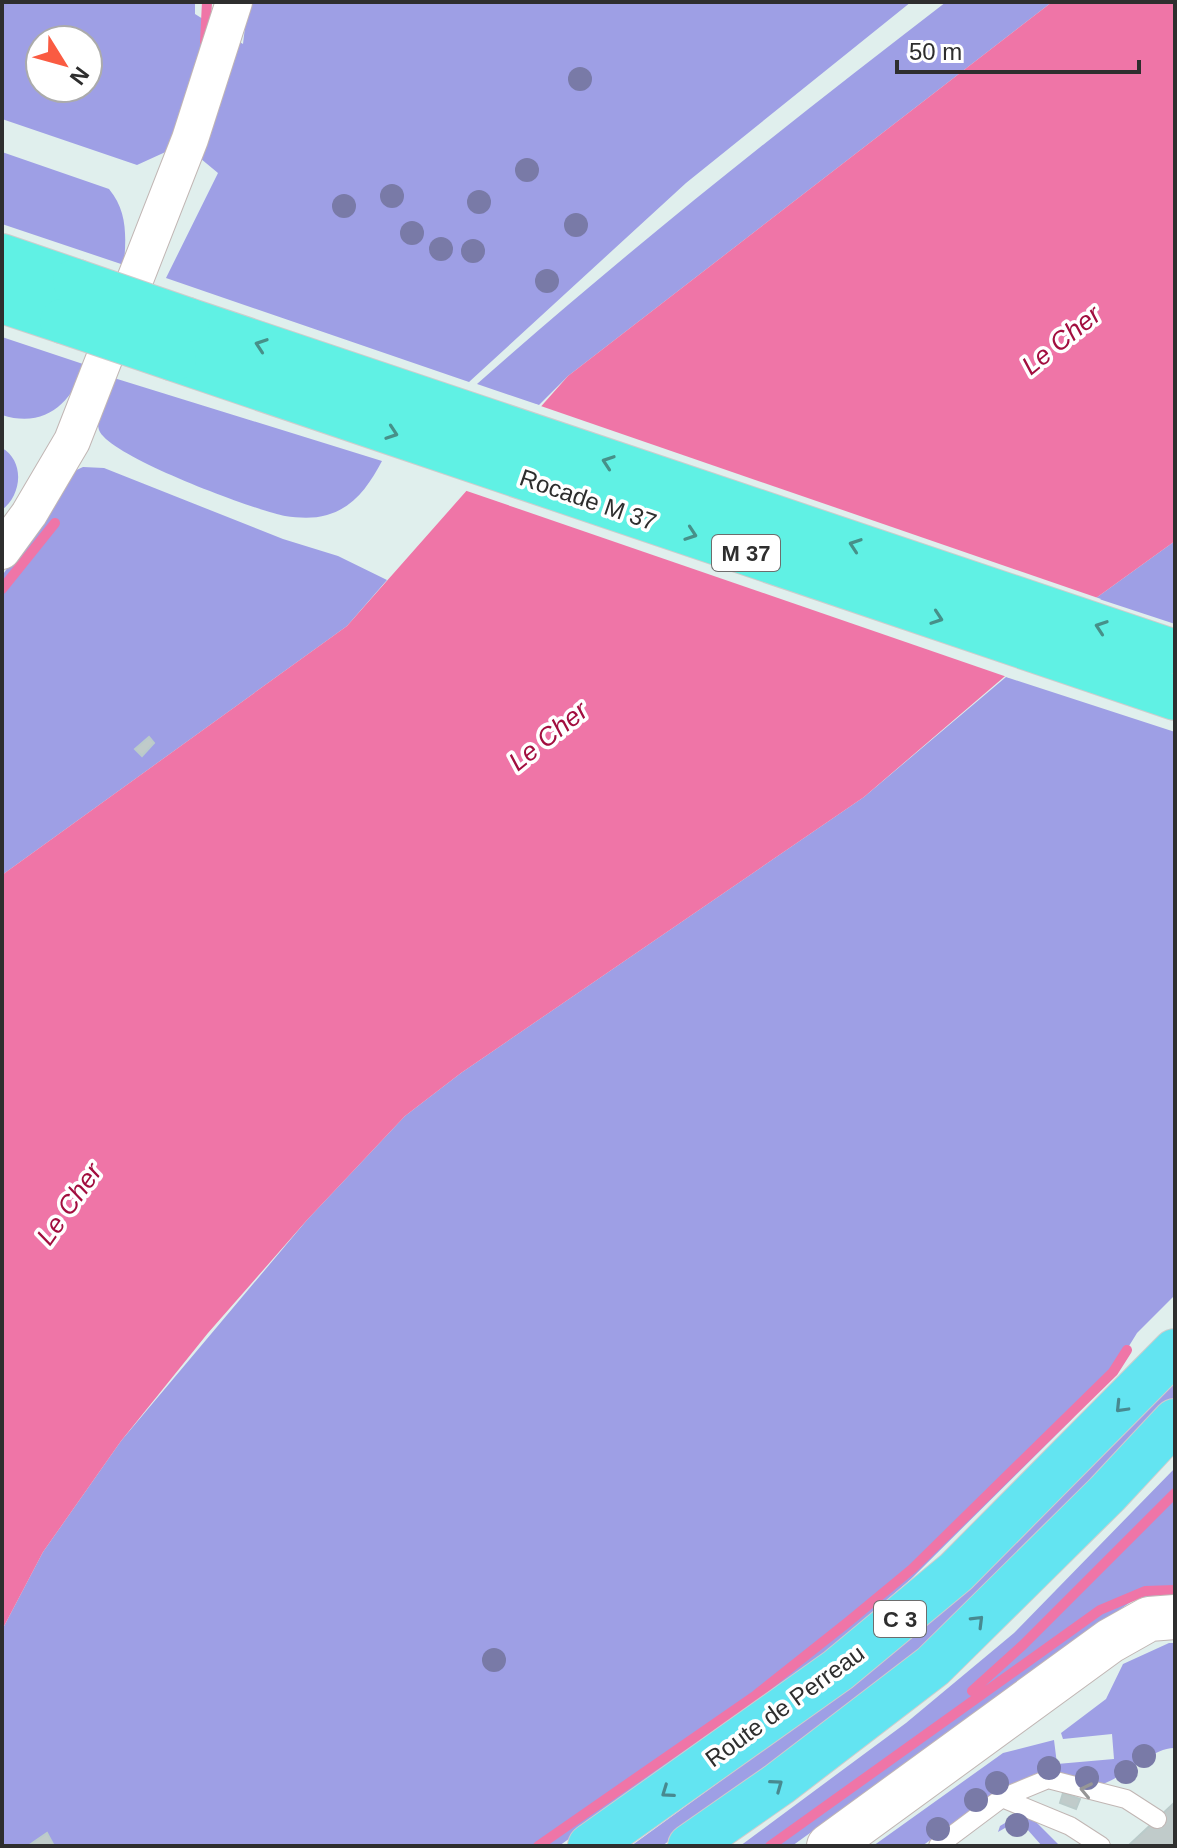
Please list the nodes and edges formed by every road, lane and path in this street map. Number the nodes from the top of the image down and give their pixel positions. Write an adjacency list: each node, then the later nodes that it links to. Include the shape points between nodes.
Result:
1 (234, 2): 6 (street, via 190,139 72,441)
2 (2, 256): 4 (highway, Rocade M 37 / M 37)
3 (2, 301): 4 (highway, Rocade M 37 / M 37)
4 (68, 301): 5 (highway, Rocade M 37 / M 37, bridge)
5 (325, 389): 7 (highway, Rocade M 37 / M 37, one-way to 5); 8 (highway, Rocade M 37 / M 37, one-way to 8)
6 (2, 551)
7 (1175, 652)
8 (1175, 698)
9 (1175, 1351): 14 (main road, Route de Perreau / C 3, one-way to 14, via 944,1582 838,1670)
10 (1175, 1421): 15 (main road, C 3, one-way to 10, via 933,1666)
11 (1175, 1617): 16 (street, via 1149,1619 1110,1641)
12 (1002, 1798): 13 (lane, one-way to 12, via 1126,1799 1048,1779); 17 (lane); 18 (lane, via 1070,1826)
13 (1157, 1819)
14 (590, 1846)
15 (690, 1846)
16 (829, 1846)
17 (938, 1846)
18 (1101, 1846)

